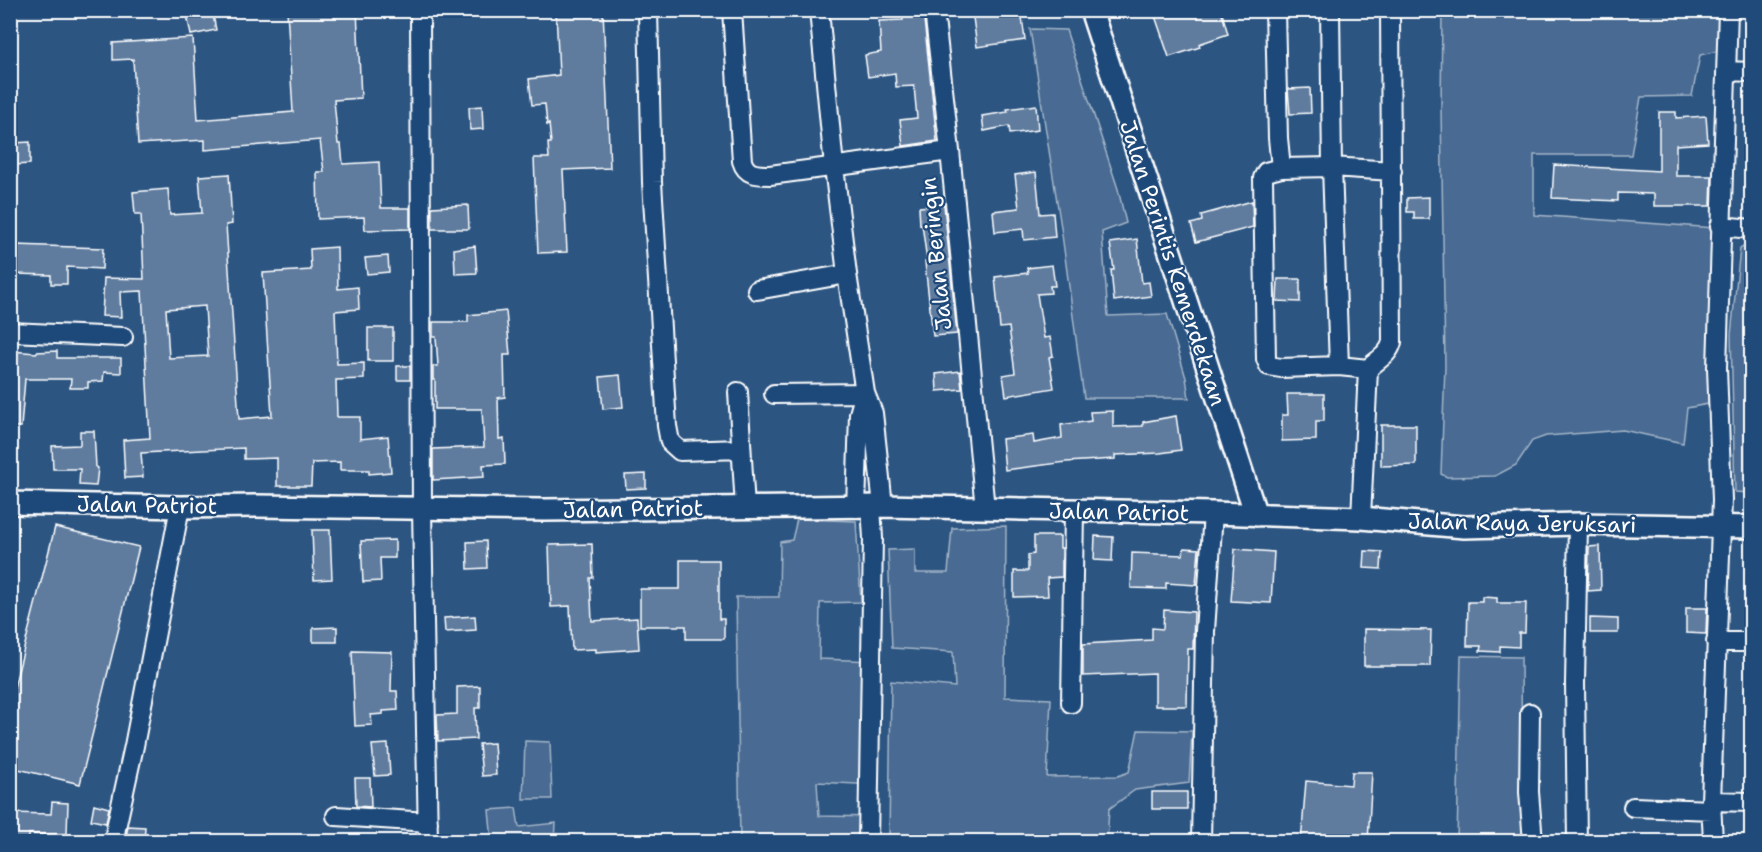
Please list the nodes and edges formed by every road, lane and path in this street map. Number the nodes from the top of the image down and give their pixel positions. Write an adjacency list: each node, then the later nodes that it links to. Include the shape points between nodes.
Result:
1 (420, 10): 35 (street)
2 (648, 10): 29 (street, via 652,182 670,442 681,451)
3 (732, 10): 14 (street, via 744,166 755,175)
4 (819, 10): 14 (street)
5 (934, 10): 13 (street, Jalan Beringin)
6 (1090, 10): 38 (street, Jalan Perintis Kemerdekaan)
7 (1275, 10): 16 (street)
8 (1330, 10): 15 (street)
9 (1390, 10): 17 (street)
10 (1728, 10): 11 (street)
11 (1726, 71): 12 (street); 18 (street)
12 (1752, 72)
13 (950, 151): 14 (street); 30 (street, Jalan Beringin)
14 (834, 167): 20 (street)
15 (1332, 167): 16 (street); 17 (street); 24 (street)
16 (1281, 168): 24 (street, via 1266,172 1263,178 1267,362 1271,367 1281,368)
17 (1392, 171): 25 (street, via 1392,342 1386,355)
18 (1720, 226): 19 (street); 39 (street, via 1717,368)
19 (1752, 229)
20 (847, 274): 21 (street); 27 (street)
21 (757, 290)
22 (10, 332): 23 (street)
23 (123, 337)
24 (1339, 366): 25 (street)
25 (1368, 369): 40 (street)
26 (738, 392): 29 (street)
27 (865, 393): 28 (street); 34 (street, via 873,413); 34 (street, via 859,414)
28 (774, 394)
29 (741, 449): 32 (street)
30 (984, 502): 34 (street, Jalan Patriot); 36 (street, Jalan Patriot)
31 (10, 503): 33 (street, Jalan Patriot)
32 (745, 503): 34 (street, Jalan Patriot); 35 (street, Jalan Patriot, via 545,510)
33 (180, 507): 35 (street, Jalan Patriot); 52 (street)
34 (871, 507): 54 (street)
35 (422, 508): 51 (street)
36 (1074, 511): 37 (street, Jalan Patriot); 45 (street)
37 (1213, 513): 38 (street, Jalan Patriot); 55 (street, via 1204,631)
38 (1256, 515): 40 (street, Jalan Raya Jeruksari)
39 (1721, 515): 41 (street, Jalan Raya Jeruksari); 42 (street, Jalan Raya Jeruksari); 43 (street)
40 (1361, 518): 41 (street, Jalan Raya Jeruksari, via 1464,527)
41 (1578, 524): 57 (street)
42 (1752, 527)
43 (1716, 642): 44 (street); 48 (street)
44 (1752, 642)
45 (1071, 703)
46 (1530, 713): 56 (street)
47 (1752, 802): 48 (street)
48 (1712, 806): 49 (street); 58 (street)
49 (1633, 807)
50 (336, 816): 51 (street)
51 (428, 822): 53 (street)
52 (114, 842)
53 (428, 842)
54 (868, 842)
55 (1202, 842)
56 (1533, 842)
57 (1577, 842)
58 (1713, 842)

